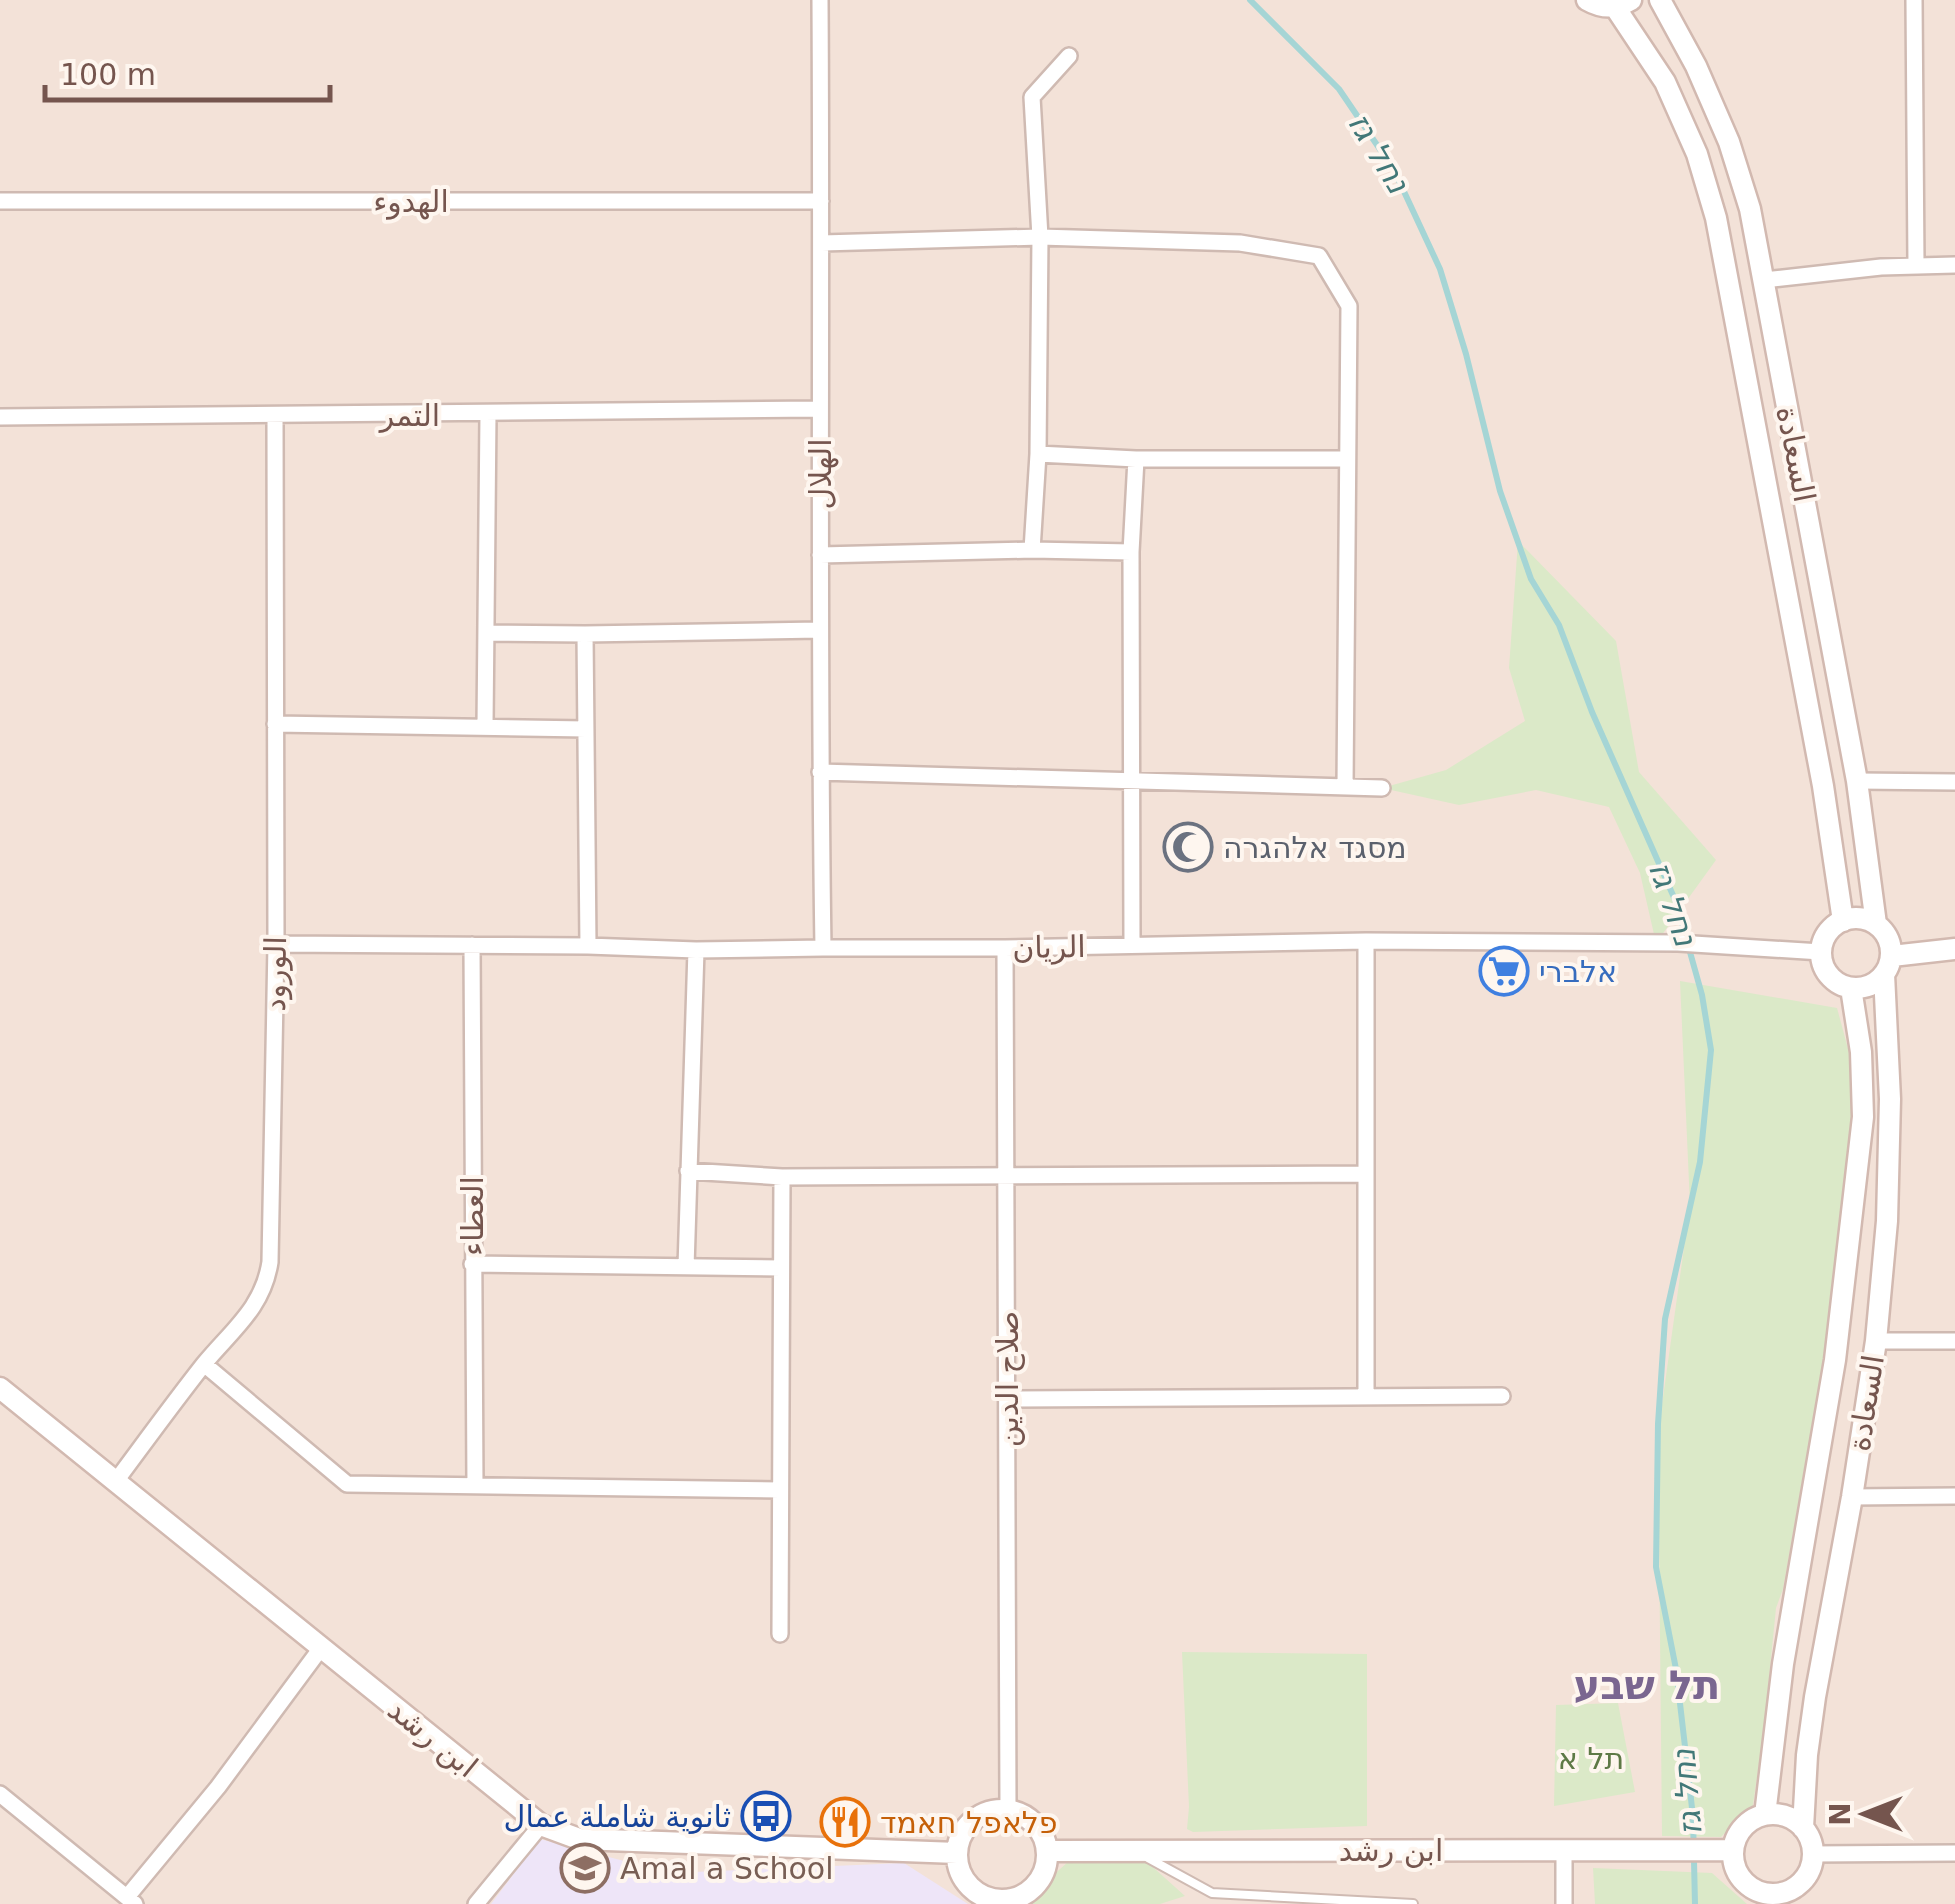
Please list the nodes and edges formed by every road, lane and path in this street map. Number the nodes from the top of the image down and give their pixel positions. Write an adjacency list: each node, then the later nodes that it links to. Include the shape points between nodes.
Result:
1 (820, 0): 8 (street, الهلال)
2 (1587, 0): 5 (street)
3 (1660, 0): 13 (street, السعادة, via 1729,142)
4 (1914, 0): 11 (street)
5 (1623, 3): 36 (street, السعادة, via 1697,154 1716,218 1823,786)
6 (1070, 56): 9 (street, via 1032,97)
7 (0, 200): 8 (street, الهدوء)
8 (821, 201): 10 (street, الهلال)
9 (1040, 237): 10 (street); 18 (street); 20 (street, via 1240,243 1319,256 1349,306)
10 (822, 243): 14 (street, الهلال)
11 (1916, 265): 12 (street); 13 (street)
12 (1955, 265)
13 (1764, 280): 32 (street, السعادة)
14 (819, 410): 15 (street, التمر); 23 (street, الهلال)
15 (488, 414): 16 (street, التمر); 25 (street)
16 (274, 416): 17 (street, التمر); 27 (street, الورود)
17 (0, 418)
18 (1038, 454): 19 (street); 21 (street)
19 (1136, 459): 20 (street); 22 (street)
20 (1348, 459): 34 (street)
21 (1032, 550): 22 (street); 23 (street)
22 (1132, 552): 31 (street)
23 (820, 555): 24 (street, الهلال)
24 (819, 630): 26 (street); 30 (street, الهلال)
25 (487, 633): 26 (street); 28 (street)
26 (586, 634): 29 (street)
27 (274, 724): 28 (street); 39 (street, الورود)
28 (485, 726): 29 (street)
29 (586, 729): 42 (street)
30 (820, 772): 31 (street); 43 (street, الهلال)
31 (1132, 781): 34 (street); 41 (street)
32 (1857, 781): 33 (street); 37 (street, السعادة)
33 (1955, 782)
34 (1344, 787): 35 (street)
35 (1382, 788)
36 (1842, 921): 37 (street); 47 (street, via 1825,937)
37 (1876, 924): 48 (street, via 1884,933)
38 (1366, 941): 41 (street, الريان); 47 (street, الريان, via 1678,943); 51 (street)
39 (276, 944): 40 (street, الريان); 59 (street, الورود, via 270,1262 256,1302)
40 (472, 945): 42 (street, الريان); 54 (street, العطاء)
41 (1132, 945): 44 (street, الريان)
42 (588, 946): 46 (street, الريان)
43 (824, 948): 44 (street, الريان); 46 (street, الريان)
44 (1005, 948): 53 (street, صلاح الدين)
45 (1955, 949): 48 (street)
46 (696, 950): 50 (street)
47 (1821, 952): 49 (street, via 1828,974)
48 (1888, 965): 49 (street, via 1876,982); 57 (street, السعادة, via 1887,1221)
49 (1851, 988): 73 (street, السعادة, via 1864,1117 1835,1360 1783,1664)
50 (688, 1171): 52 (street); 55 (street)
51 (1366, 1174): 53 (street); 62 (street)
52 (782, 1176): 53 (street); 56 (street)
53 (1006, 1176): 63 (street, صلاح الدين)
54 (472, 1264): 55 (street); 65 (street, العطاء)
55 (686, 1267): 56 (street)
56 (781, 1268): 66 (street)
57 (1876, 1340): 58 (street); 68 (street, السعادة)
58 (1955, 1341)
59 (204, 1364): 64 (street, الورود); 65 (street, via 347,1484)
60 (0, 1388): 64 (street, ابن رشد)
61 (1502, 1396): 62 (street)
62 (1366, 1397): 63 (street)
63 (1007, 1399): 72 (street, صلاح الدين)
64 (116, 1481): 70 (street, ابن رشد)
65 (475, 1486): 66 (street)
66 (780, 1490): 69 (street)
67 (1955, 1496): 68 (street)
68 (1852, 1497): 75 (street, السعادة, via 1815,1697)
69 (780, 1634)
70 (322, 1648): 74 (street, ابن رشد); 84 (street)
71 (0, 1794): 84 (street)
72 (1008, 1810): 78 (street, via 1032,1820); 80 (street, via 978,1816)
73 (1765, 1815): 75 (street, via 1787,1816); 77 (street, via 1745,1826)
74 (541, 1825): 80 (street, ابن رشد, via 579,1839); 86 (street)
75 (1803, 1828): 82 (street)
76 (1564, 1849): 77 (street, ابن رشد); 79 (street, ابن رشد); 88 (street)
77 (1733, 1850): 83 (street, via 1745,1883)
78 (1048, 1851): 79 (street, ابن رشد); 85 (street, via 1041,1880 1030,1892)
79 (1135, 1851): 87 (lane, via 1212,1894)
80 (956, 1853): 85 (street, via 964,1881)
81 (1955, 1853): 82 (street)
82 (1813, 1854): 83 (street, via 1808,1875)
83 (1777, 1899)
84 (131, 1901)
85 (997, 1902)
86 (476, 1904)
87 (1413, 1904)
88 (1564, 1904)

